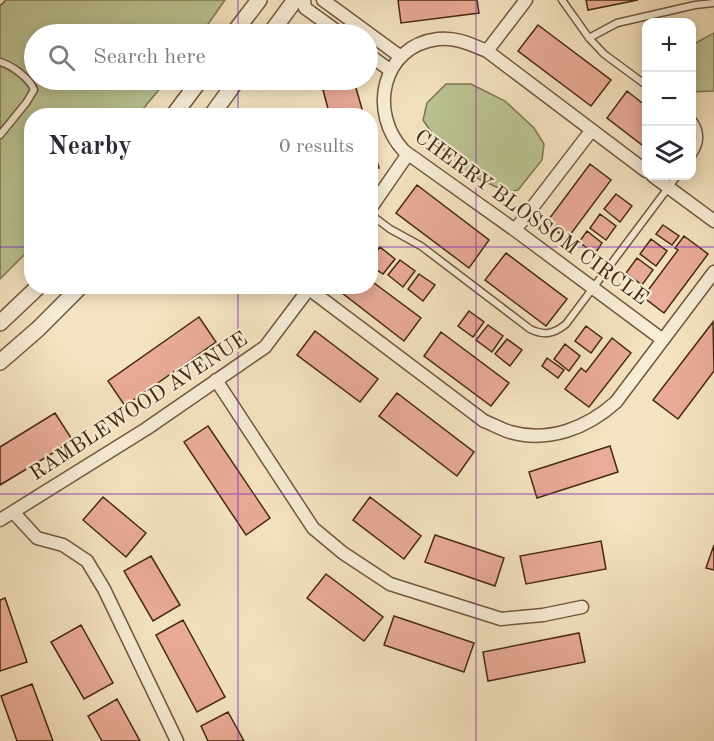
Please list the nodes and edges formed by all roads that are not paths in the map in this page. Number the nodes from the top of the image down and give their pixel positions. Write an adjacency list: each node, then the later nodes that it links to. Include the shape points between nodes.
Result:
1 (259, 0): 8 (street)
2 (295, 0): 9 (street)
3 (304, 0): 10 (street, via 305,8)
4 (323, 0): 11 (street)
5 (526, 0): 14 (street)
6 (562, 0): 12 (lane)
7 (714, 3): 12 (lane, via 617,23)
8 (241, 24)
9 (277, 24)
10 (327, 24)
11 (356, 24)
12 (589, 38): 20 (lane)
13 (378, 40): 15 (street)
14 (487, 51): 15 (street, CHERRY BLOSSOM CIRCLE, via 463,41 437,39); 27 (street, CHERRY BLOSSOM CIRCLE)
15 (401, 57): 18 (street, CHERRY BLOSSOM CIRCLE)
16 (378, 61): 18 (street)
17 (0, 62): 19 (lane)
18 (391, 71): 30 (street, CHERRY BLOSSOM CIRCLE, via 383,91 383,111 390,134)
19 (24, 77)
20 (642, 82)
21 (34, 90): 28 (lane)
22 (192, 90): 24 (street)
23 (230, 90): 25 (street)
24 (179, 108)
25 (218, 108)
26 (696, 126): 29 (lane)
27 (591, 131): 31 (street, CHERRY BLOSSOM CIRCLE); 38 (street)
28 (0, 135)
29 (696, 147)
30 (408, 154): 35 (street); 38 (street, CHERRY BLOSSOM CIRCLE)
31 (642, 168)
32 (658, 180): 34 (street)
33 (674, 180): 34 (lane)
34 (668, 187): 37 (street); 40 (lane)
35 (378, 200)
36 (378, 219): 40 (lane, via 539,333 549,334 566,324)
37 (714, 221)
38 (515, 230): 40 (street, CHERRY BLOSSOM CIRCLE)
39 (714, 272): 46 (street)
40 (593, 289): 46 (street, CHERRY BLOSSOM CIRCLE)
41 (31, 294): 45 (street)
42 (73, 294): 47 (street)
43 (305, 294): 48 (street, RAMBLEWOOD AVENUE, via 265,347)
44 (318, 294): 46 (street, via 484,421 522,434 566,431 599,416 616,402)
45 (0, 323)
46 (663, 340)
47 (0, 362)
48 (216, 380): 49 (street, RAMBLEWOOD AVENUE); 51 (street, via 313,528 390,584 501,619)
49 (13, 513): 50 (street, RAMBLEWOOD AVENUE); 52 (street, via 38,538 63,545 87,561)
50 (0, 520)
51 (582, 607)
52 (177, 741)

